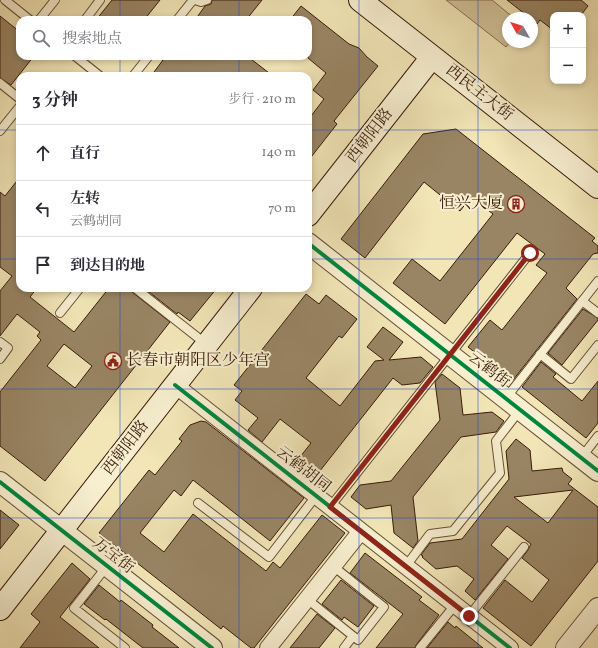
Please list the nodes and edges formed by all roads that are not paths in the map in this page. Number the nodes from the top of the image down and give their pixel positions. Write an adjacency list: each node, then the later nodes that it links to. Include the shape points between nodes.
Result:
1 (6, 0): 7 (lane)
2 (55, 0): 8 (lane)
3 (100, 0): 9 (lane)
4 (194, 0): 5 (lane); 10 (lane)
5 (207, 0)
6 (360, 0): 11 (main road, 西民主大街)
7 (25, 16)
8 (42, 16)
9 (88, 16)
10 (180, 16)
11 (432, 57): 20 (main road, 西民主大街); 21 (main road, 西朝阳路)
12 (80, 60): 14 (lane)
13 (146, 60): 15 (lane)
14 (95, 72)
15 (136, 72)
16 (0, 83): 17 (lane)
17 (16, 96)
18 (16, 111): 19 (lane)
19 (0, 131)
20 (598, 186)
21 (312, 210)
22 (312, 246): 35 (street, 云鹤街)
23 (530, 253): 35 (lane)
24 (598, 281): 28 (lane)
25 (77, 292): 29 (lane)
26 (140, 292): 33 (lane)
27 (248, 292): 33 (main road, 西朝阳路)
28 (582, 301): 30 (lane); 34 (lane)
29 (60, 313)
30 (598, 314)
31 (0, 342): 36 (lane, via 8,348)
32 (598, 344): 34 (lane, via 571,379)
33 (207, 345): 37 (main road, 西朝阳路)
34 (540, 354): 38 (lane)
35 (450, 355): 38 (street, 云鹤街); 45 (lane)
36 (0, 359)
37 (175, 385): 43 (street, 云鹤胡同); 46 (main road, 西朝阳路)
38 (513, 404): 40 (street, 云鹤街); 51 (lane, via 496,441 500,473 453,531 430,534)
39 (598, 436): 40 (lane)
40 (581, 458): 41 (street, 云鹤街)
41 (598, 471)
42 (0, 482): 46 (street, 万宝街)
43 (316, 496): 44 (lane, via 269,557); 45 (street, 云鹤胡同)
44 (198, 502)
45 (330, 507): 47 (street, 云鹤胡同)
46 (61, 530): 49 (street, 万宝街); 55 (main road, 西朝阳路)
47 (361, 531): 50 (street); 51 (street, 云鹤胡同)
48 (524, 547): 56 (lane)
49 (107, 566): 58 (lane, via 74,608); 59 (street, 万宝街)
50 (333, 566): 52 (street); 57 (lane, via 384,607 358,640)
51 (406, 566): 53 (street, 云鹤胡同)
52 (307, 599): 57 (lane); 60 (street)
53 (455, 605): 56 (street, 云鹤胡同); 62 (lane)
54 (598, 608): 64 (street)
55 (0, 609)
56 (469, 616): 63 (street, 云鹤胡同)
57 (353, 636): 61 (lane)
58 (125, 648)
59 (212, 648)
60 (268, 648)
61 (344, 648)
62 (420, 648)
63 (510, 648)
64 (566, 648)

